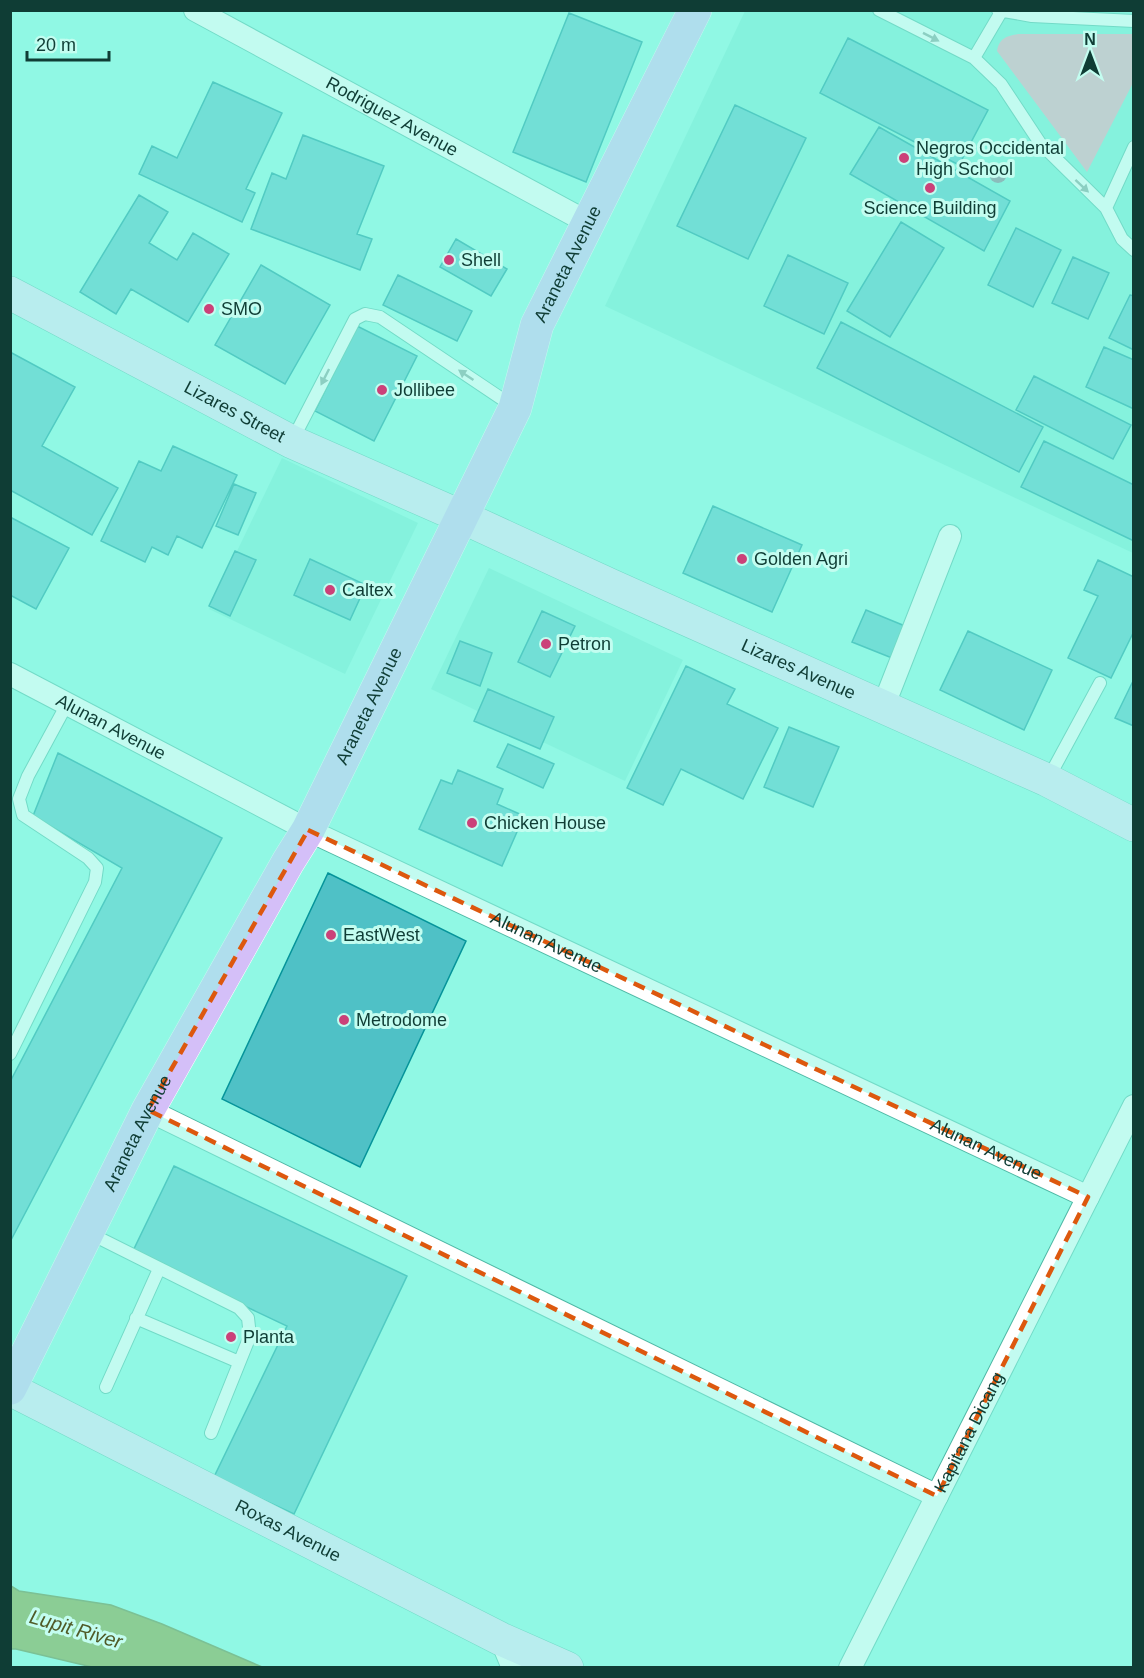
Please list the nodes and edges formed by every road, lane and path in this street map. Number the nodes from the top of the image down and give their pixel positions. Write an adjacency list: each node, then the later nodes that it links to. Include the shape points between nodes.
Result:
1 (195, 10): 9 (street, Rodriguez Avenue)
2 (695, 10): 9 (main road, Araneta Avenue)
3 (879, 10): 6 (lane, one-way to 6)
4 (999, 11): 5 (lane); 6 (lane)
5 (1134, 21)
6 (974, 58): 8 (lane, one-way to 8, via 1001,84 1040,143)
7 (1134, 147): 8 (lane)
8 (1106, 208): 10 (lane, via 1122,239)
9 (589, 223): 12 (main road, Araneta Avenue, via 537,325)
10 (1134, 250)
11 (10, 293): 13 (street, Lizares Street)
12 (515, 408): 13 (lane, one-way to 13, via 380,317 365,315 356,319); 14 (main road, Araneta Avenue)
13 (291, 442): 14 (street, Lizares Street)
14 (462, 517): 19 (street, Lizares Avenue); 22 (main road, Araneta Avenue)
15 (950, 536): 19 (street)
16 (10, 674): 18 (street, Alunan Avenue)
17 (1101, 683): 20 (lane)
18 (67, 704): 22 (street, Alunan Avenue); 23 (lane, via 19,799 23,815 88,858 96,868 95,882)
19 (883, 707): 20 (street, Lizares Avenue)
20 (1047, 780): 21 (street, Lizares Avenue)
21 (1134, 825)
22 (308, 830): 25 (main road, Araneta Avenue); 26 (street, Alunan Avenue)
23 (10, 1054)
24 (1134, 1106): 26 (street, Kapitana Dicang)
25 (148, 1110): 27 (main road, Araneta Avenue); 34 (street)
26 (1088, 1197): 34 (street, Kapitana Dicang)
27 (88, 1232): 28 (lane); 32 (main road, Araneta Avenue)
28 (159, 1269): 29 (lane); 30 (lane, via 239,1308 248,1318 250,1336)
29 (136, 1318): 30 (lane); 31 (lane)
30 (239, 1362): 33 (lane)
31 (106, 1387)
32 (10, 1389): 35 (street, Roxas Avenue)
33 (211, 1433)
34 (937, 1496): 37 (street, Kapitana Dicang)
35 (507, 1653): 36 (street, Roxas Avenue)
36 (567, 1668)
37 (850, 1668)

